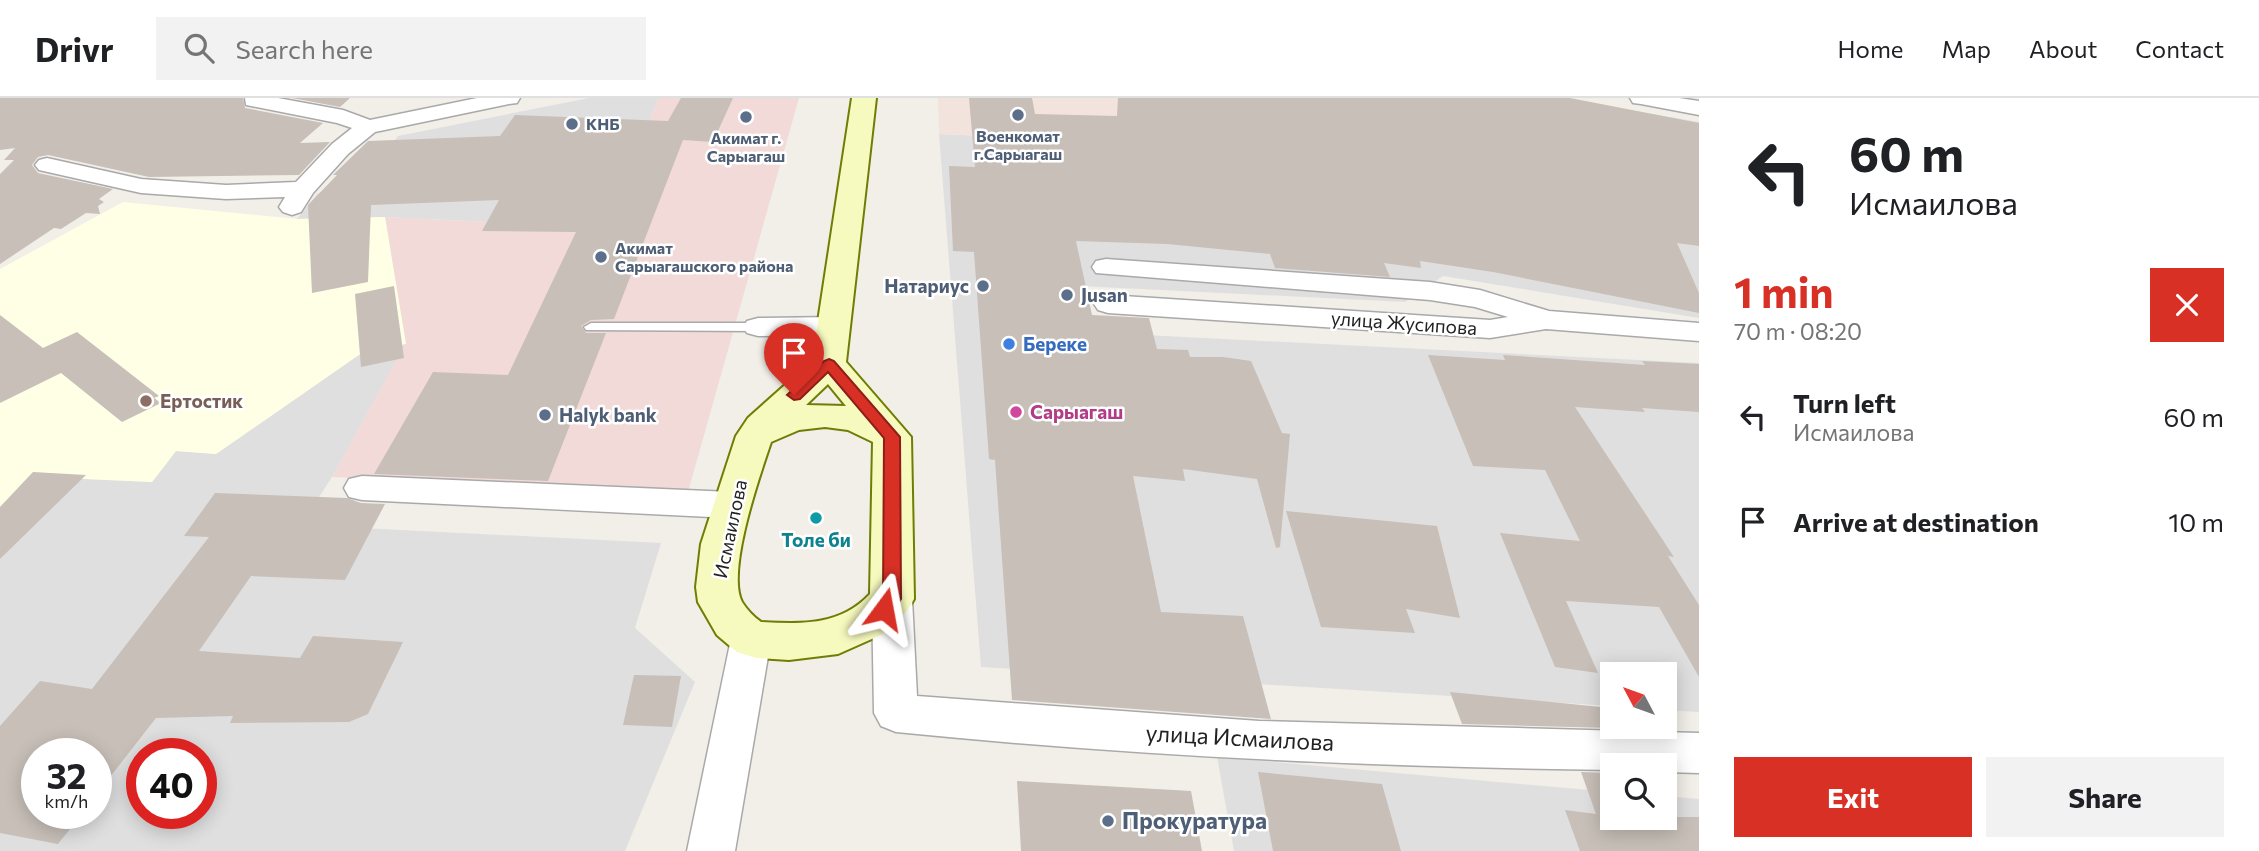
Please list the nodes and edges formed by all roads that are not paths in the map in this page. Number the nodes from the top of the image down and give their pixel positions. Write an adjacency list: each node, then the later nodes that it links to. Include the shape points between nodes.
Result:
1 (509, 98): 6 (street)
2 (864, 98): 13 (street)
3 (1641, 98): 5 (street)
4 (254, 100): 6 (street, via 343,117)
5 (1699, 107)
6 (368, 127): 7 (street, via 347,141 297,198 141,186)
7 (47, 165)
8 (1106, 267): 9 (street)
9 (1273, 278): 11 (street); 12 (street, via 1430,291 1480,299)
10 (1108, 304): 11 (street, улица Жусипова)
11 (1289, 316): 12 (street, улица Жусипова, via 1490,329)
12 (1546, 320): 16 (street, улица Жусипова)
13 (834, 326): 15 (street); 17 (street)
14 (591, 327): 15 (lane)
15 (758, 327)
16 (1699, 332)
17 (829, 364): 18 (street, Исмаилова); 19 (street)
18 (754, 436): 19 (street, via 786,420 814,416 852,417); 21 (street, Исмаилова)
19 (892, 437): 22 (street)
20 (362, 488): 21 (street)
21 (731, 505): 23 (street, Исмаилова, via 717,584 720,602)
22 (892, 599): 23 (street, via 875,619 848,634 799,643); 24 (street, улица Исмаилова, via 896,713 1065,729 1268,740)
23 (751, 639): 25 (street)
24 (1699, 753)
25 (711, 851)

